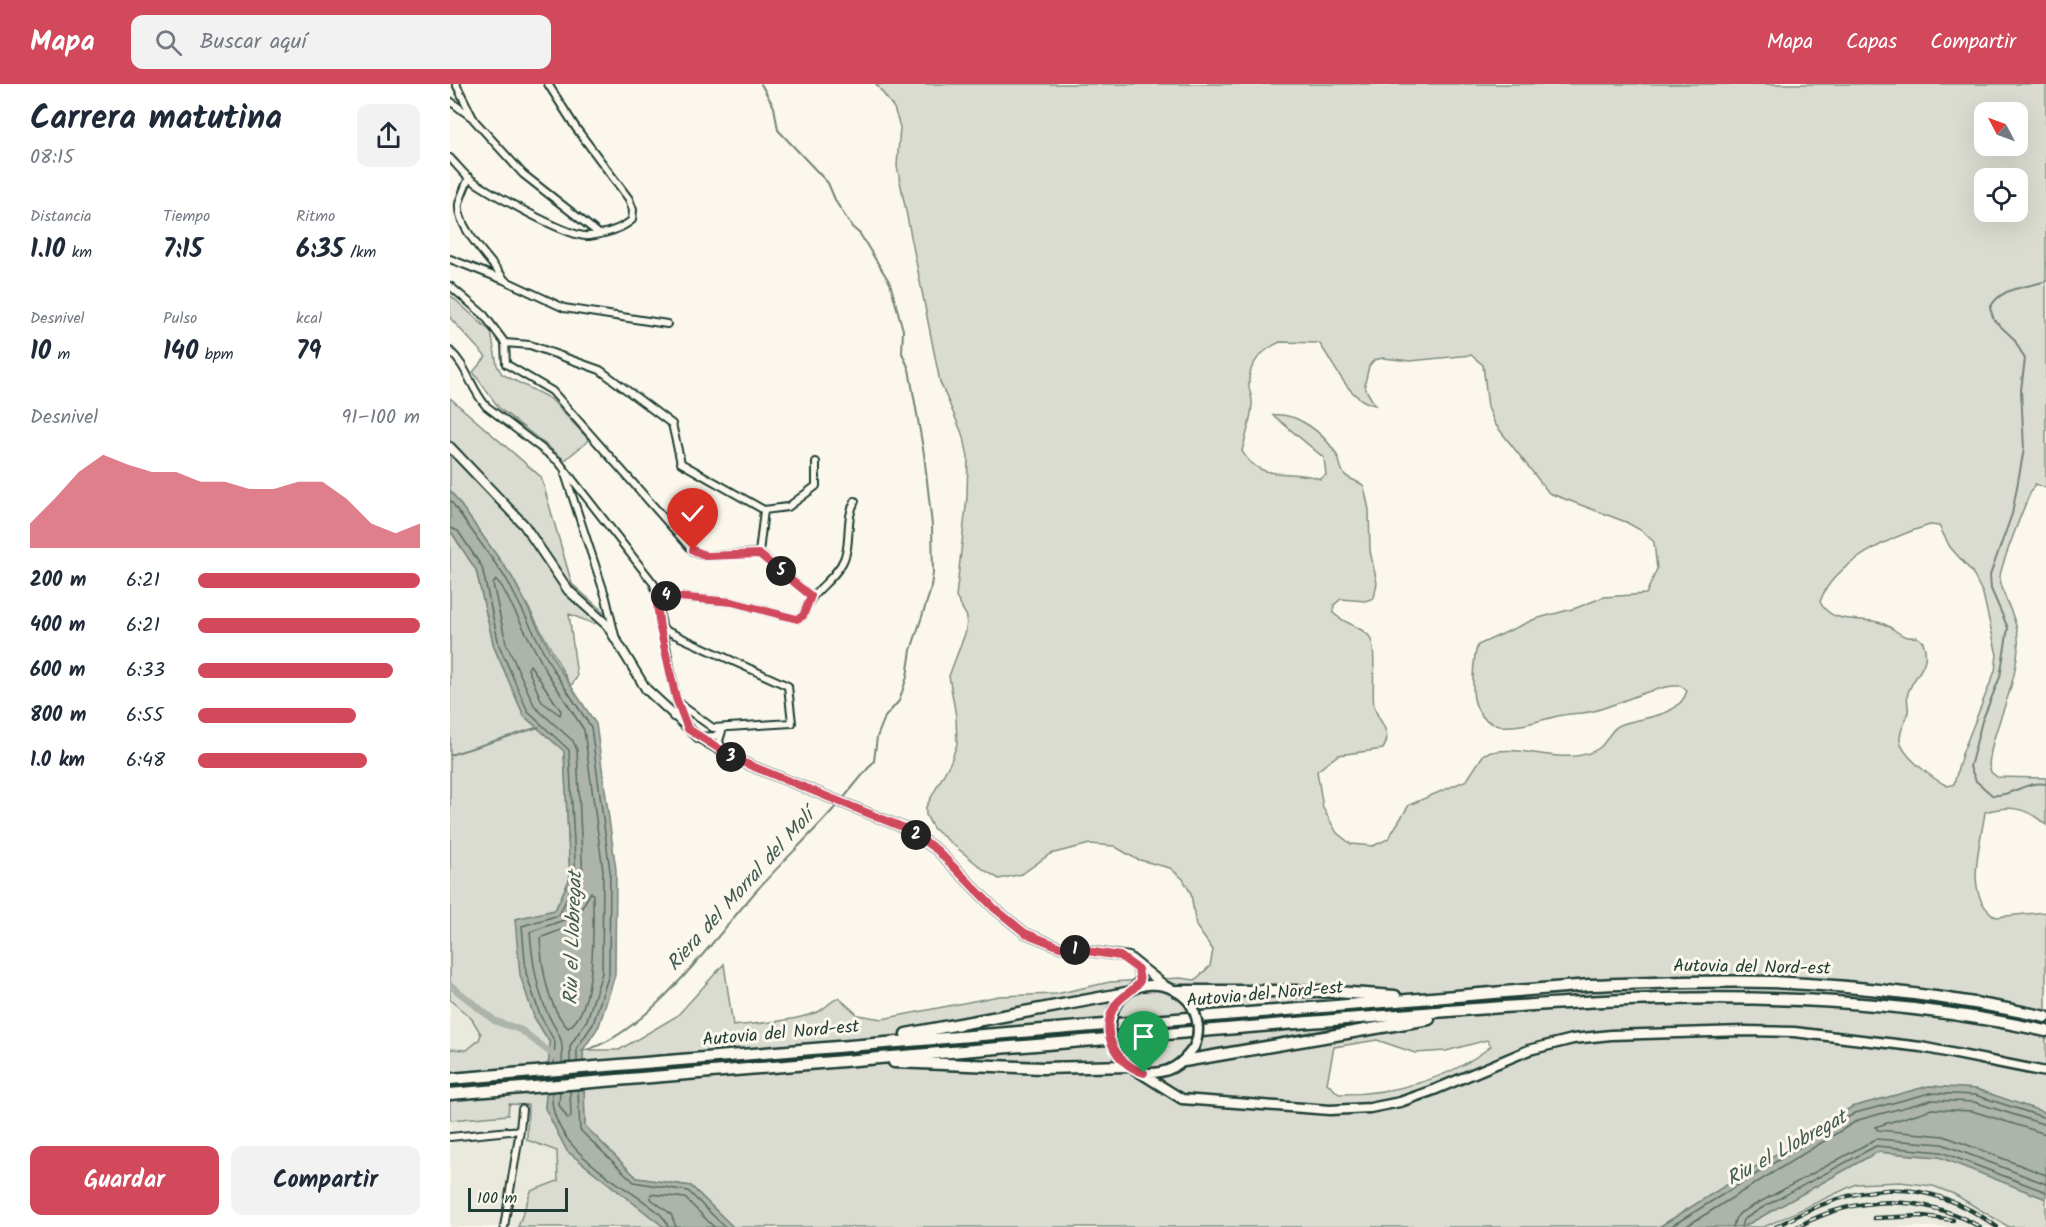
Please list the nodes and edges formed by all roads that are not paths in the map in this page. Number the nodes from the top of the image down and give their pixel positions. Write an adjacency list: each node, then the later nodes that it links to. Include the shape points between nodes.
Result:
1 (456, 84): 4 (street)
2 (548, 84): 7 (street, via 633,210 632,220 624,227)
3 (450, 101): 4 (street)
4 (474, 120): 7 (street, via 523,174)
5 (450, 158): 6 (street)
6 (469, 177): 7 (street, via 518,207 576,234 589,236); 9 (street, via 459,207 460,217 468,235)
7 (598, 232)
8 (450, 259): 9 (street)
9 (504, 280): 11 (street, via 564,308)
10 (450, 286): 12 (street, via 484,315)
11 (667, 324)
12 (505, 343): 18 (street, via 530,345 600,370 672,424 681,463); 19 (street, via 506,364 552,391 693,550 707,556)
13 (450, 351): 16 (street, via 486,406)
14 (450, 447): 23 (street, via 514,514 561,581)
15 (816, 462): 18 (street, via 816,486 788,507)
16 (564, 470): 20 (street, via 654,584); 23 (street)
17 (855, 501): 21 (street, via 842,564)
18 (764, 510): 19 (street)
19 (759, 554): 21 (street)
20 (656, 595): 21 (street, via 732,602 797,619 803,616); 22 (street)
21 (811, 596)
22 (660, 628): 24 (street); 27 (street, via 788,686 792,723)
23 (616, 637): 26 (street, via 646,689)
24 (676, 698): 25 (street); 26 (street, via 678,708)
25 (681, 705): 27 (street, via 713,728); 28 (street)
26 (673, 717): 28 (street)
27 (725, 728): 29 (street, via 715,736); 30 (street, via 719,736)
28 (688, 729): 29 (street)
29 (698, 737): 30 (street)
30 (723, 753): 31 (street, via 907,829 937,850 994,908 1025,933 1060,947)
31 (1120, 956): 32 (street, via 1135,960); 33 (street, via 1138,969 1140,978)
32 (1164, 985): 33 (main road); 34 (main road)
33 (1130, 991): 39 (highway, via 1100,1000 1061,1003); 42 (main road, bridge, via 1114,1008 1108,1031 1119,1056)
34 (1177, 991): 35 (highway, via 1321,991); 41 (main road, bridge, via 1196,1013 1198,1031 1194,1047)
35 (1419, 999): 37 (highway, Autovia del Nord-est, via 1589,985 1770,982 1899,993); 39 (highway, Autovia del Nord-est)
36 (1470, 1010): 38 (highway, Autovia del Nord-est, via 1683,997 1796,998 1898,1007); 40 (highway, Autovia del Nord-est); 41 (highway)
37 (2046, 1017)
38 (2046, 1031)
39 (853, 1044): 46 (highway, Autovia del Nord-est)
40 (861, 1059): 42 (highway, via 1043,1068); 48 (highway, Autovia del Nord-est)
41 (1184, 1061): 43 (main road)
42 (1129, 1066): 45 (main road)
43 (1170, 1070): 45 (main road); 47 (main road)
44 (2046, 1072): 47 (main road, via 1897,1043 1744,1030 1611,1035 1552,1043 1423,1095 1370,1108 1330,1110 1221,1103 1186,1100)
45 (1144, 1073): 47 (main road)
46 (450, 1079)
47 (1170, 1093)
48 (450, 1094)
49 (522, 1109): 50 (street)
50 (520, 1130): 51 (street); 52 (street)
51 (450, 1137)
52 (504, 1227)

